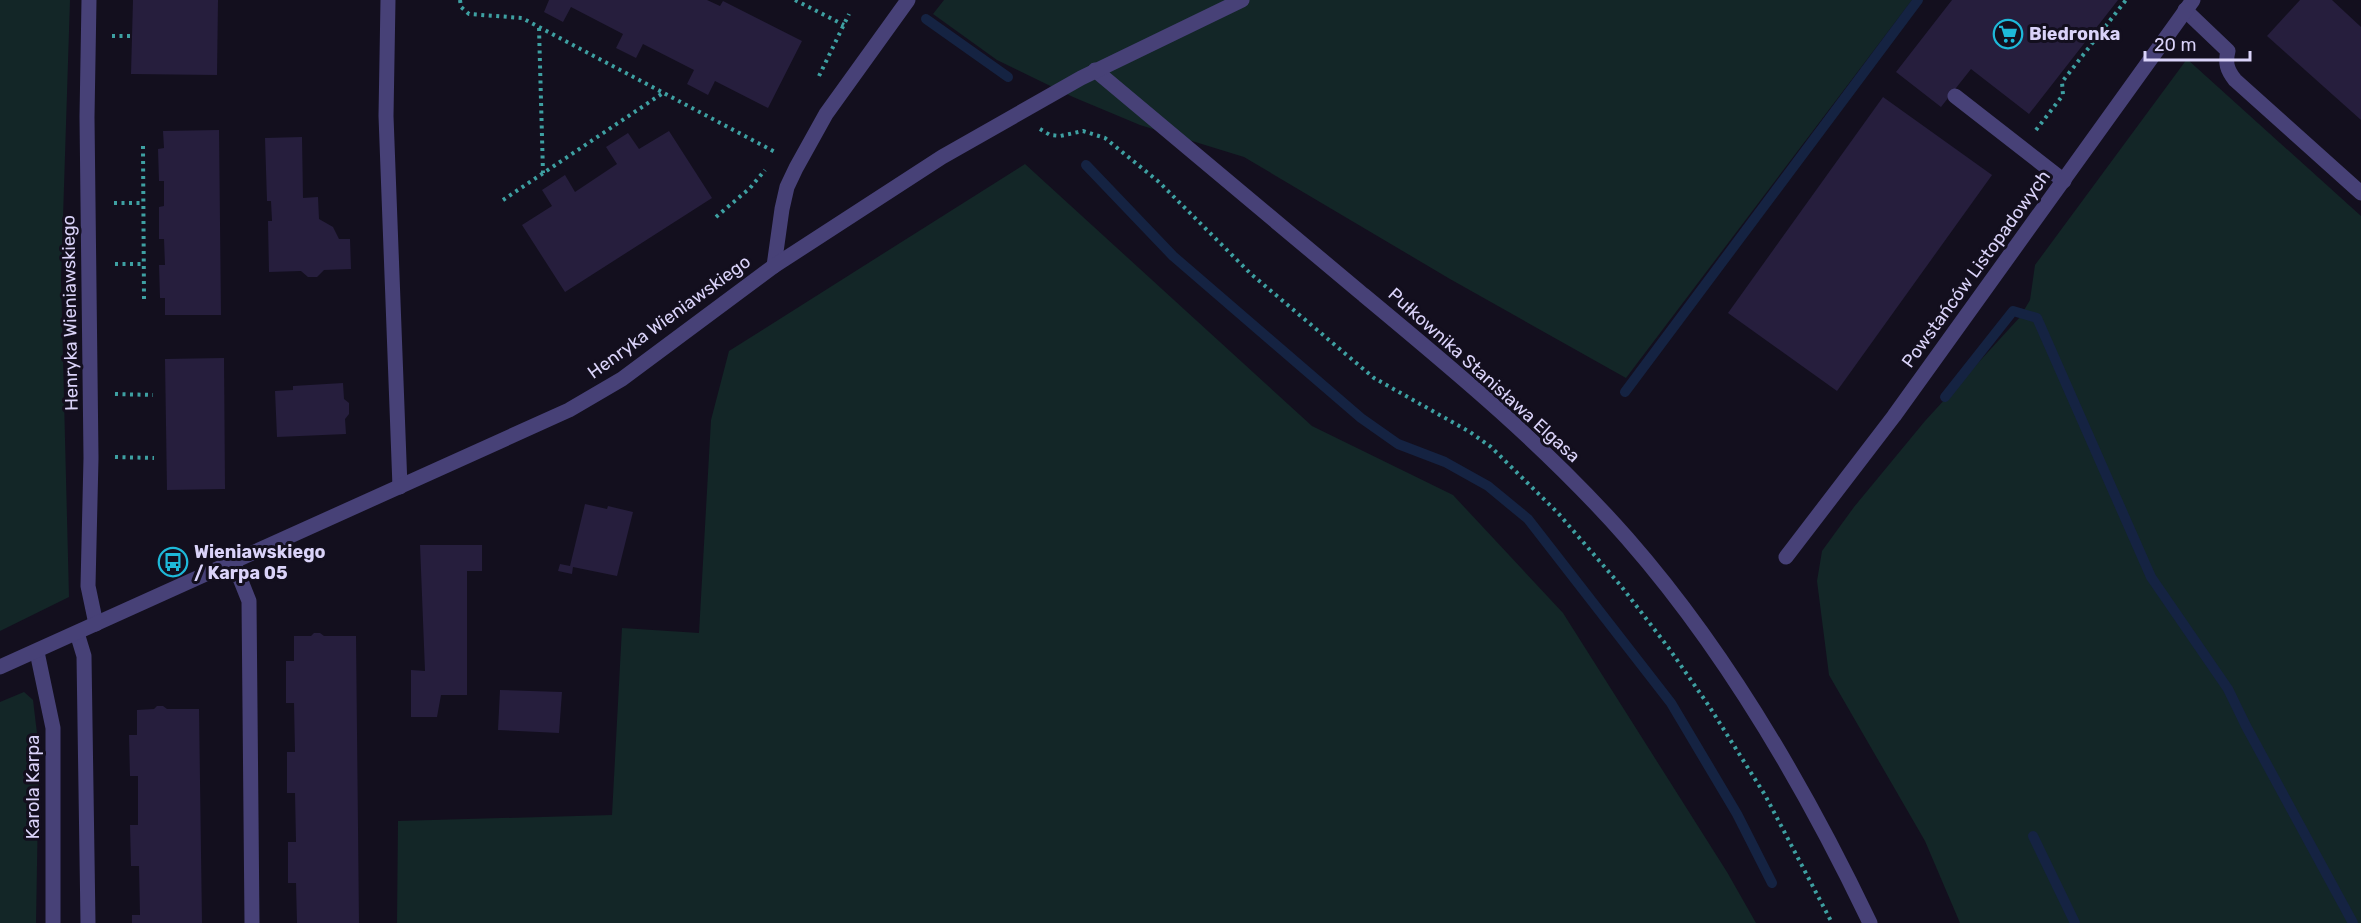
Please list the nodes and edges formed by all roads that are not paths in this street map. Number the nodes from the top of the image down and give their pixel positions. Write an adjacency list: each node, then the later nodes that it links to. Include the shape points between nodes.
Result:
1 (89, 0): 14 (street, Henryka Wieniawskiego, via 88,586)
2 (388, 0): 11 (street, via 386,116)
3 (908, 0): 10 (street, via 826,114 796,168 782,209)
4 (1242, 0): 6 (street, Henryka Wieniawskiego)
5 (2189, 5): 8 (street, Powstańców Listopadowych); 9 (street, via 2228,51 2228,71 2235,80)
6 (1095, 70): 10 (street, Henryka Wieniawskiego, via 942,157); 21 (street, Pułkownika Stanisława Elgasa, via 1467,381 1534,441 1628,539 1744,696 1785,761)
7 (1955, 96): 8 (street)
8 (2064, 181): 12 (street, Powstańców Listopadowych)
9 (2361, 193)
10 (774, 266): 11 (street, Henryka Wieniawskiego, via 622,379 569,410)
11 (400, 487): 13 (street, Henryka Wieniawskiego)
12 (1786, 557)
13 (233, 561): 14 (street, Henryka Wieniawskiego); 20 (street, via 249,602)
14 (96, 624): 15 (street, Henryka Wieniawskiego)
15 (77, 633): 16 (street, Henryka Wieniawskiego); 19 (street, via 84,656)
16 (37, 651): 17 (street, Henryka Wieniawskiego); 18 (street, Karola Karpa, via 53,728)
17 (0, 667)
18 (52, 923)
19 (88, 923)
20 (252, 923)
21 (1870, 923)

